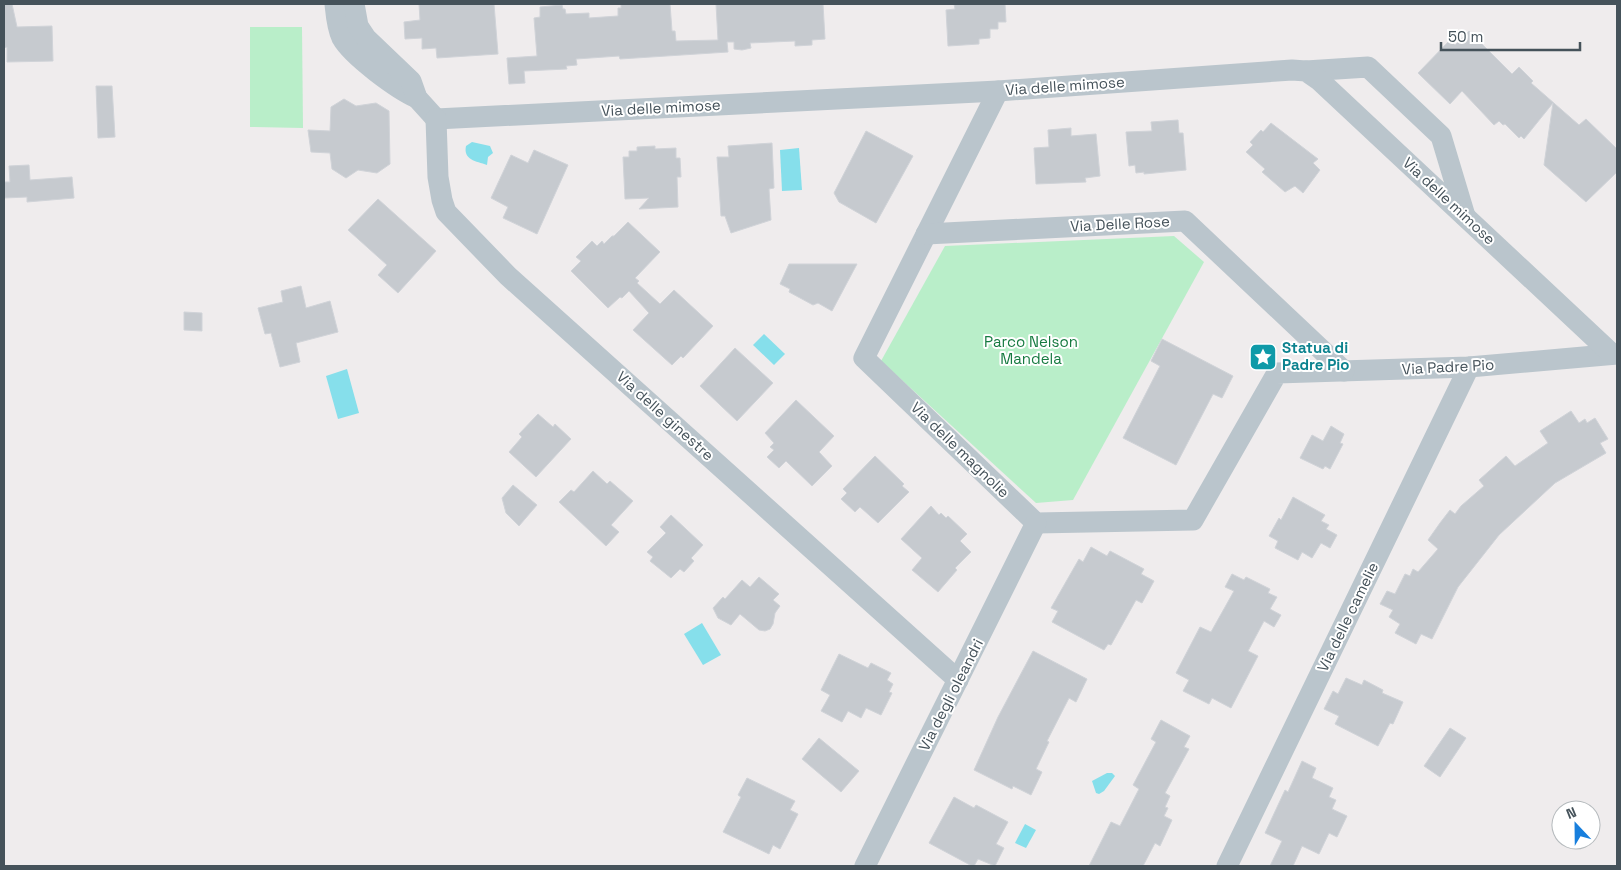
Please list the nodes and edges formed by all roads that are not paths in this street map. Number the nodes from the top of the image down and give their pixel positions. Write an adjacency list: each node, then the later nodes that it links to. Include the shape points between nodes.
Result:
1 (335, 4): 5 (street, via 342,37 354,52 402,91)
2 (354, 4): 5 (street, via 358,26 366,38 411,81)
3 (1306, 71): 4 (street, Via delle mimose); 7 (street, Via delle mimose); 7 (street, via 1368,67 1442,136)
4 (998, 91): 6 (street, Via delle mimose); 8 (street, Via delle magnolie)
5 (417, 98): 6 (street)
6 (436, 119): 13 (street, Via delle ginestre, via 442,200 446,212 456,223 508,276)
7 (1465, 216): 9 (street, Via delle mimose)
8 (926, 234): 11 (street, Via Delle Rose, via 1185,221); 12 (street, Via delle magnolie, via 864,358)
9 (1614, 354): 10 (street, Via Padre Pio)
10 (1469, 367): 11 (street, Via Padre Pio); 15 (street, Via delle camelie)
11 (1344, 371): 12 (street, Via Padre Pio, via 1277,373 1193,520)
12 (1036, 523): 13 (street, Via degli oleandri)
13 (958, 680): 14 (street, Via degli oleandri)
14 (865, 866)
15 (1227, 866)

